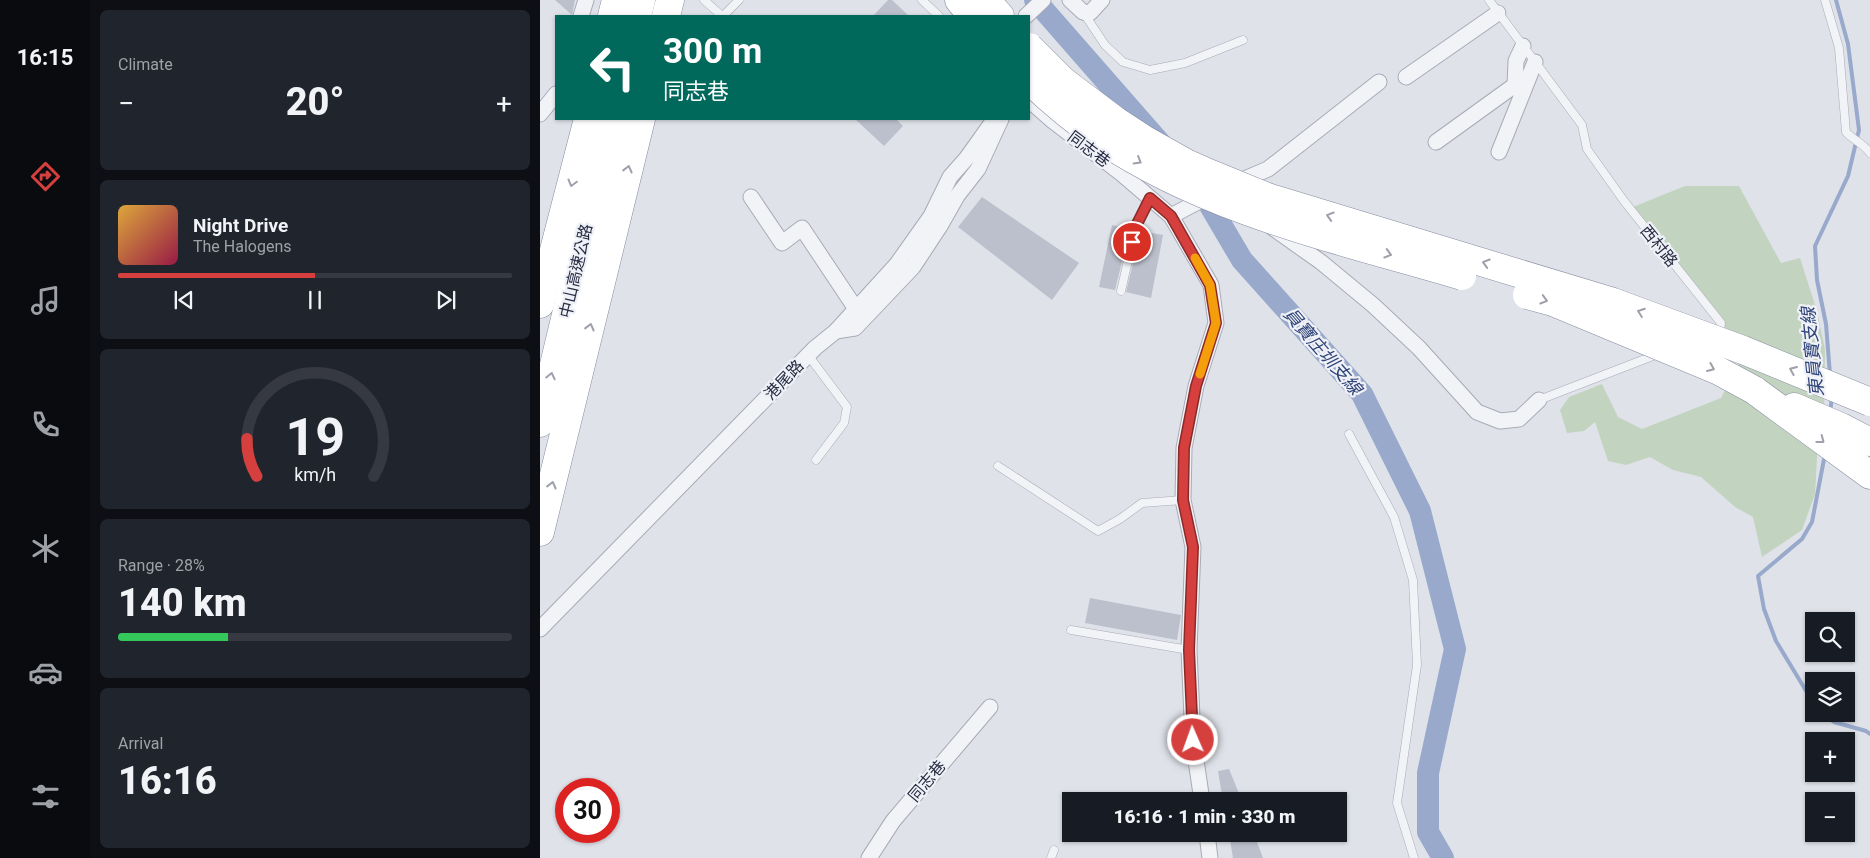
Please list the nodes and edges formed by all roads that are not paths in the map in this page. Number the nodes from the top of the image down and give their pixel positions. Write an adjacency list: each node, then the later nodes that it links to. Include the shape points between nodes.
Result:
1 (586, 0): 17 (street)
2 (616, 0): 18 (highway)
3 (641, 0): 19 (highway)
4 (670, 0): 20 (highway)
5 (704, 0): 21 (lane)
6 (739, 0): 22 (lane)
7 (922, 0): 14 (lane)
8 (986, 0): 23 (highway)
9 (1043, 0): 24 (street)
10 (1070, 0): 15 (street)
11 (1102, 0): 15 (street, via 1090,13)
12 (1489, 0): 16 (lane, 西村路)
13 (1825, 0): 42 (lane, via 1839,48 1846,132)
14 (955, 8)
15 (1083, 12): 25 (lane, via 1105,45 1123,62 1150,70 1185,63)
16 (1498, 13): 26 (lane, 西村路); 29 (street)
17 (581, 15)
18 (612, 15)
19 (638, 15)
20 (666, 15)
21 (722, 15)
22 (724, 15)
23 (999, 15)
24 (1027, 15)
25 (1243, 40)
26 (1523, 46): 28 (lane, 西村路); 40 (street, via 1516,61 1514,85)
27 (1030, 48): 56 (highway, one-way to 27, bridge, via 1614,302 1270,198 1212,174 1186,163 1116,121 1063,81)
28 (1535, 62): 41 (street); 51 (lane, 西村路, via 1582,125 1587,149 1624,201 1721,323 1720,331)
29 (1406, 77)
30 (1030, 81): 54 (highway, one-way to 54, bridge, via 1068,116 1103,141 1194,190 1266,218 1553,302 1717,370)
31 (1379, 82): 43 (street, via 1268,169)
32 (555, 95): 34 (street)
33 (1030, 101): 45 (street, 同志巷)
34 (540, 114)
35 (588, 120): 48 (highway, 中山高速公路, one-way to 48)
36 (613, 120): 57 (highway, 中山高速公路, one-way to 36)
37 (641, 120): 64 (highway, one-way to 37)
38 (994, 120): 49 (street, via 950,177 931,216 897,264)
39 (1001, 120): 50 (street, 港尾路, via 978,169 912,267 855,328)
40 (1436, 142)
41 (1499, 152)
42 (1870, 153)
43 (1228, 186): 46 (street); 55 (street, via 1278,231 1372,305 1419,348 1476,412 1500,421 1519,419)
44 (751, 197): 49 (street, via 782,243 802,228)
45 (1150, 198): 46 (street, 同志巷); 47 (lane, via 1136,226)
46 (1171, 216): 63 (street, 同志巷, via 1210,285 1216,323 1196,386 1184,448)
47 (1121, 291)
48 (542, 296)
49 (856, 309): 50 (street)
50 (836, 331): 53 (street, 港尾路)
51 (1693, 341)
52 (1684, 344): 55 (lane)
53 (808, 355): 60 (lane, via 848,407 844,423); 65 (street, 港尾路)
54 (1754, 390): 59 (highway, via 1842,426); 62 (highway, one-way to 62)
55 (1539, 400)
56 (1870, 402)
57 (540, 423)
58 (1349, 434): 75 (lane, via 1394,517 1413,580 1418,665 1397,803)
59 (1870, 442)
60 (816, 460)
61 (998, 466): 63 (lane, via 1098,532 1142,503)
62 (1870, 475)
63 (1183, 500): 67 (street, 同志巷, via 1193,547)
64 (540, 532)
65 (540, 629)
66 (1071, 630): 67 (lane)
67 (1189, 650): 69 (street, 同志巷, via 1193,740)
68 (990, 707): 72 (street, 同志巷, via 892,821)
69 (1201, 792)
70 (1208, 842): 74 (street)
71 (1054, 850): 73 (lane)
72 (869, 858)
73 (1051, 858)
74 (1210, 858)
75 (1414, 858)

